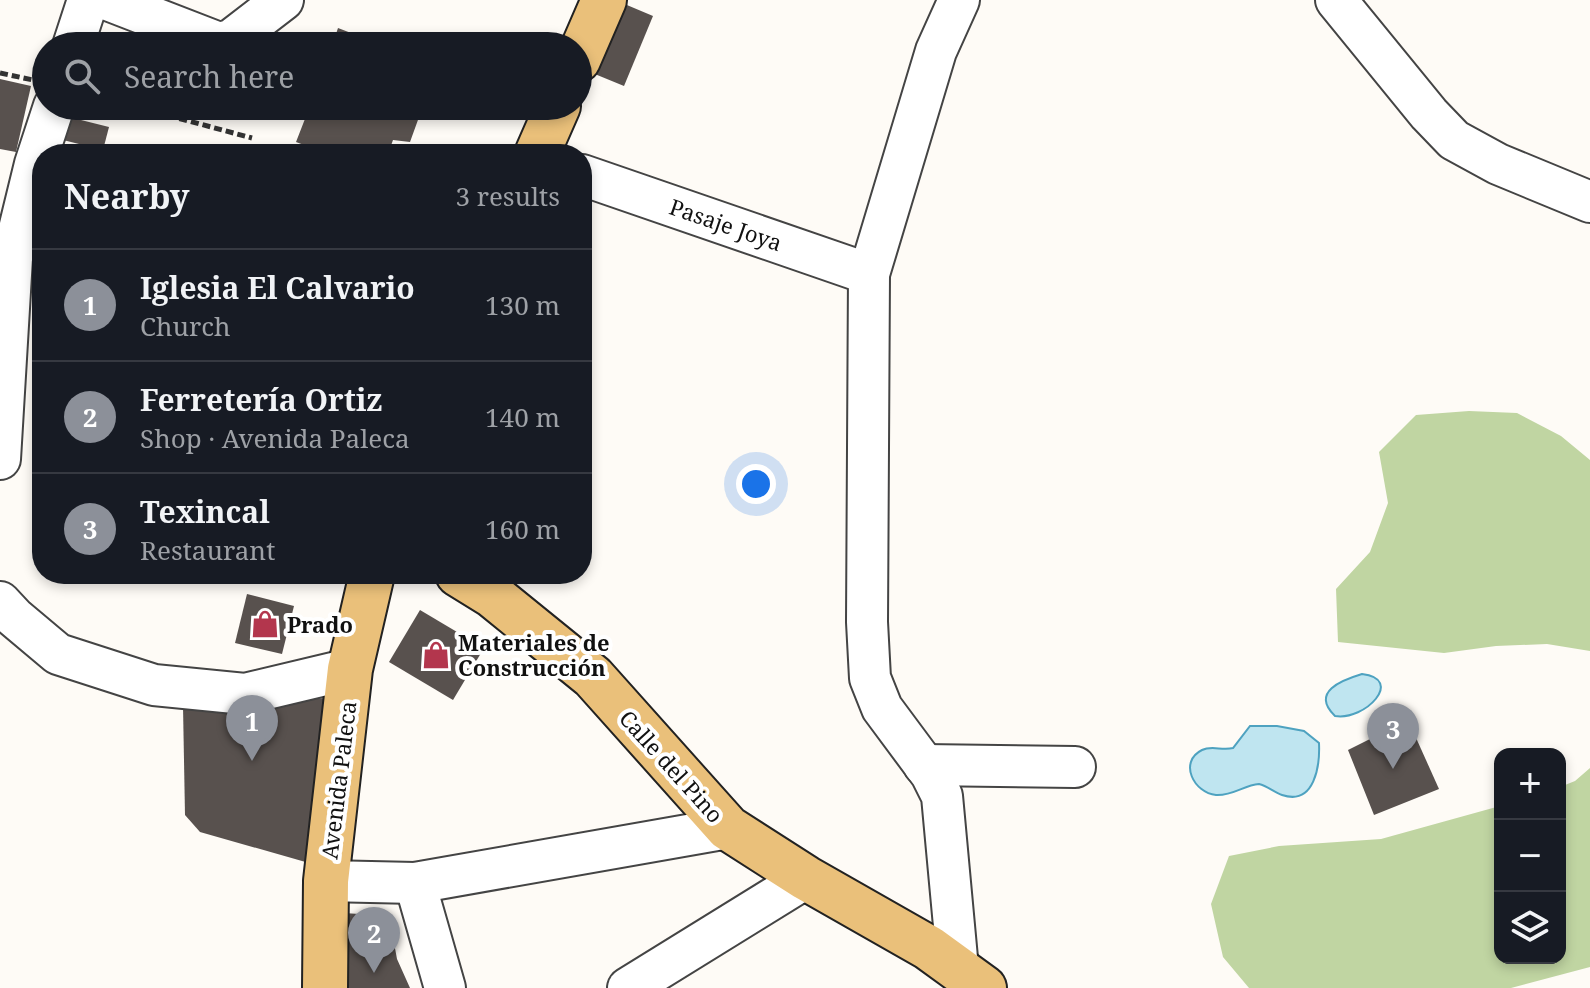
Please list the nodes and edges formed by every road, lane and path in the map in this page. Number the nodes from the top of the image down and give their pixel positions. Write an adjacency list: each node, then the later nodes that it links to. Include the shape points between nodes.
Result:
1 (88, 0): 7 (street)
2 (108, 0): 8 (street)
3 (283, 0): 9 (street)
4 (604, 0): 10 (main road)
5 (959, 0): 23 (street, via 936,51)
6 (1336, 0): 21 (street, via 1454,140)
7 (78, 32)
8 (191, 32)
9 (241, 32)
10 (590, 32)
11 (0, 73): 12 (path)
12 (32, 80)
13 (49, 120): 17 (street)
14 (185, 120): 16 (path)
15 (552, 120): 18 (main road)
16 (252, 138)
17 (42, 144)
18 (541, 144)
19 (592, 178): 23 (street, Pasaje Joya)
20 (32, 181): 22 (street)
21 (1590, 202)
22 (18, 259): 24 (street)
23 (869, 274): 29 (street, via 870,678 882,708)
24 (0, 459)
25 (370, 584): 28 (main road, Avenida Paleca)
26 (474, 584): 31 (main road, Calle del Pino, via 593,677)
27 (0, 602): 28 (street, via 58,654 154,685 245,694)
28 (350, 669): 33 (main road, Avenida Paleca)
29 (924, 765): 30 (street); 35 (street, via 942,796)
30 (1075, 767)
31 (728, 828): 32 (main road, Calle del Pino); 34 (street)
32 (806, 878): 35 (main road, Calle del Pino, via 929,948); 38 (street)
33 (326, 881): 34 (street); 36 (main road, Avenida Paleca)
34 (415, 883): 37 (street)
35 (971, 979)
36 (325, 988)
37 (445, 988)
38 (628, 988)

